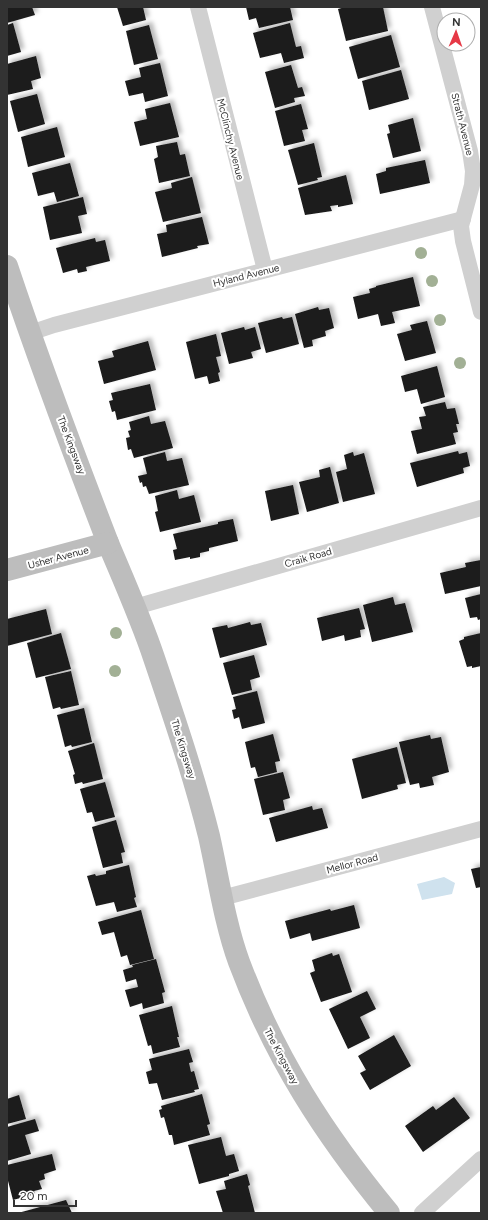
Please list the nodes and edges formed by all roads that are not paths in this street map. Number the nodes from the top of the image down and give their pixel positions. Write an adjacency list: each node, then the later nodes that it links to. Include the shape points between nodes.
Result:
1 (198, 7): 5 (street, McClinchy Avenue)
2 (432, 7): 3 (street, Strath Avenue, via 473,171)
3 (463, 219): 5 (street, Hyland Avenue); 6 (street, Strath Avenue, via 463,241)
4 (7, 266): 7 (street, The Kingsway)
5 (265, 270): 7 (street, Hyland Avenue, via 54,324)
6 (481, 312)
7 (30, 333): 9 (street, The Kingsway)
8 (481, 508): 11 (street, Craik Road)
9 (108, 543): 10 (street, Usher Avenue); 11 (street, The Kingsway)
10 (7, 570)
11 (135, 606): 13 (street, The Kingsway, via 154,656 196,788)
12 (481, 829): 13 (street, Mellor Road)
13 (222, 898): 15 (street, The Kingsway, via 238,959 268,1032 319,1121 352,1168)
14 (481, 1159): 16 (street)
15 (389, 1213)
16 (422, 1213)

